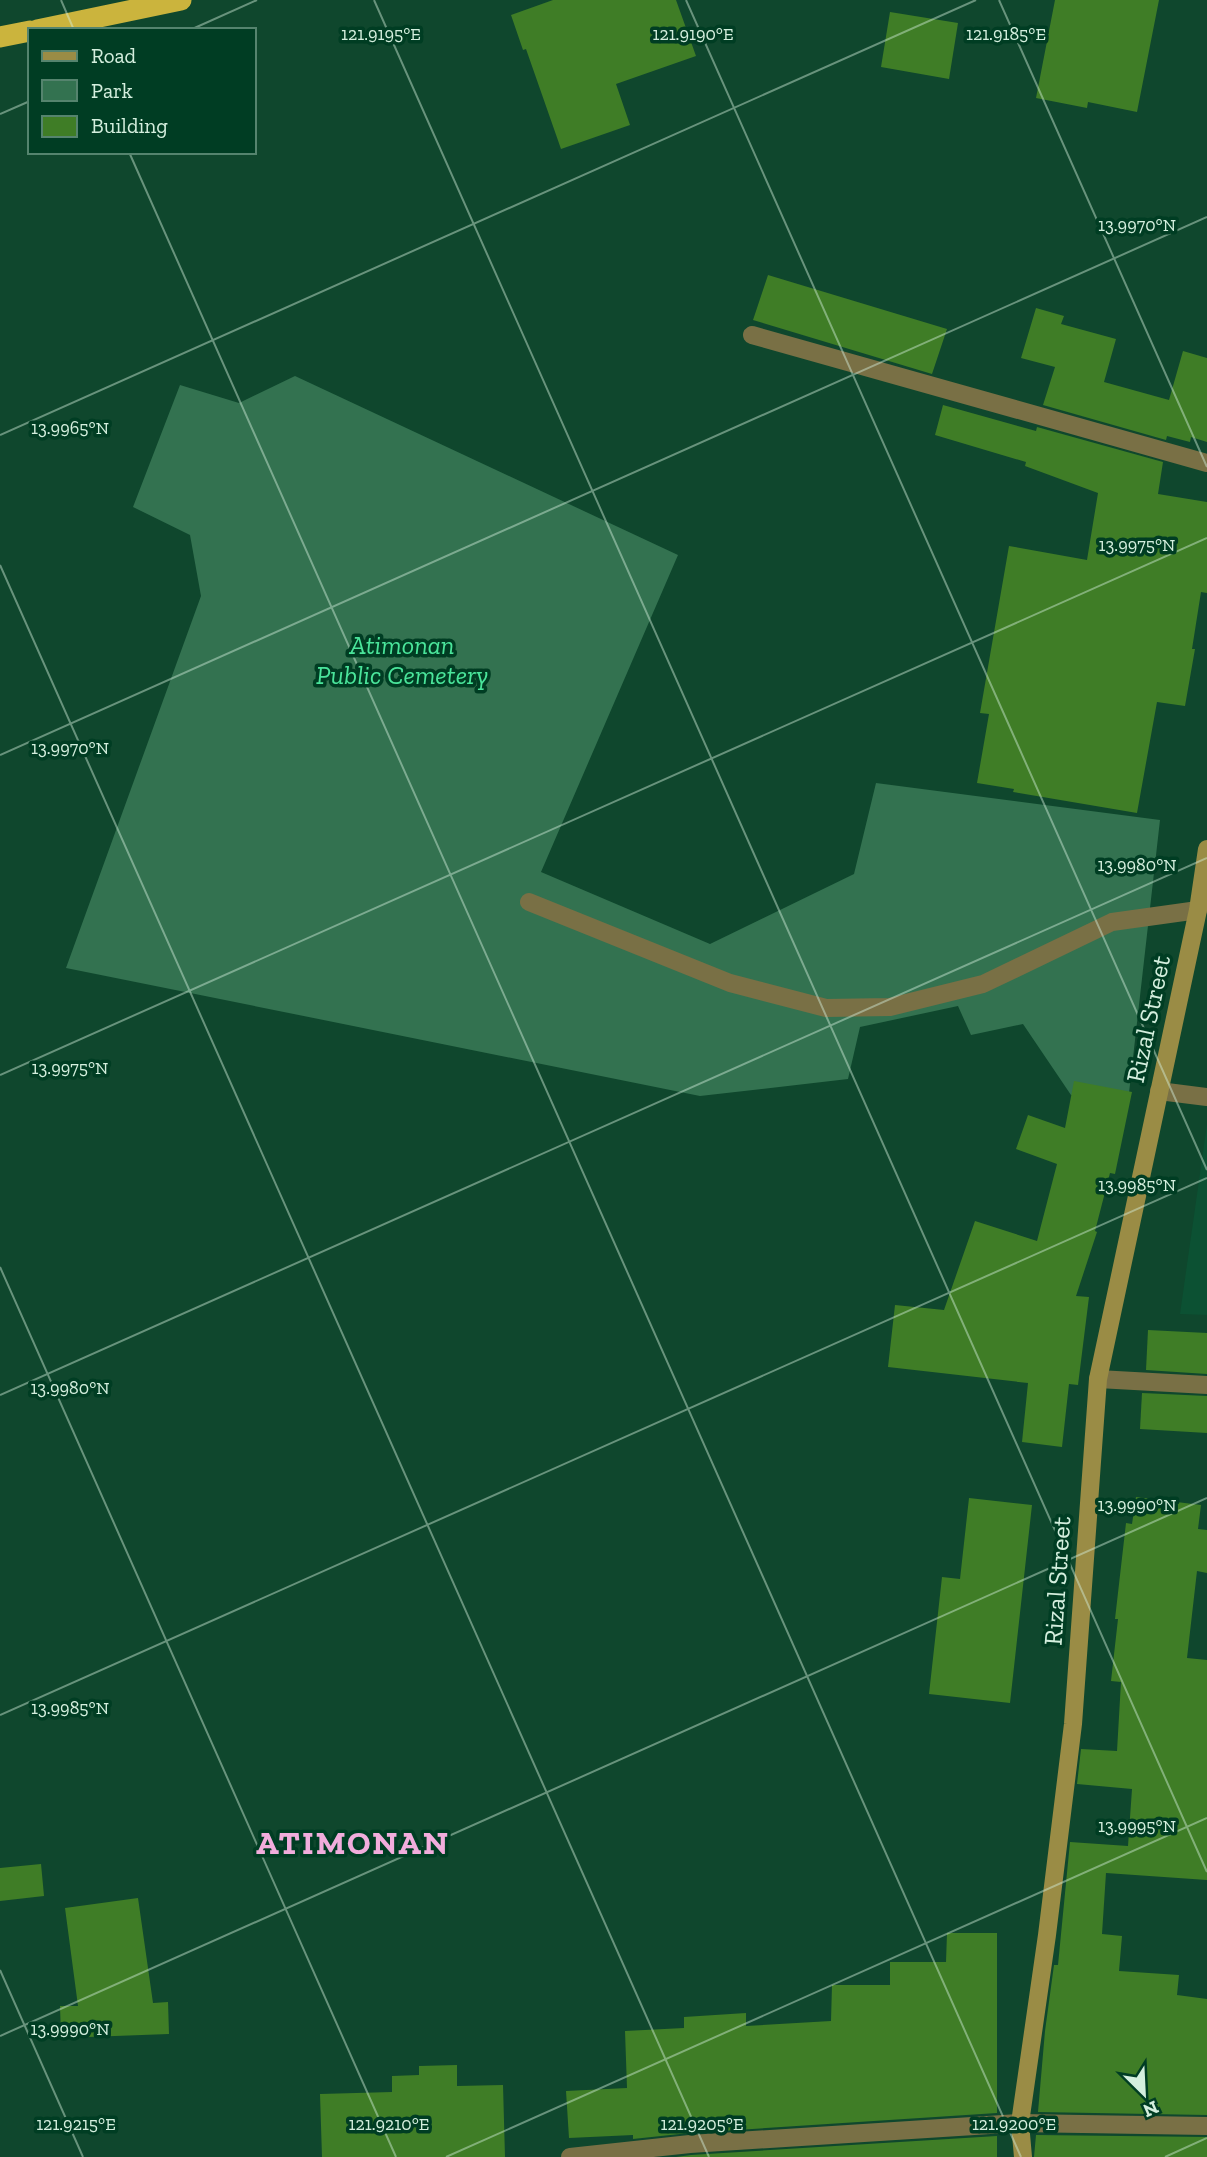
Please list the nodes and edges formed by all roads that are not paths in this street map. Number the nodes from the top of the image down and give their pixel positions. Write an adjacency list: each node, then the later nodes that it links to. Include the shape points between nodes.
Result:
1 (181, 0): 2 (highway)
2 (47, 28)
3 (28, 31): 4 (highway)
4 (0, 37)
5 (752, 335): 6 (street)
6 (1207, 463)
7 (1207, 849): 9 (main road, Rizal Street)
8 (529, 902): 9 (street, via 730,983 826,1007 890,1007 983,984 1112,922)
9 (1198, 911): 10 (main road, Rizal Street)
10 (1160, 1091): 11 (street); 12 (main road, Rizal Street)
11 (1207, 1097)
12 (1098, 1379): 13 (street); 14 (main road, Rizal Street, via 1073,1724)
13 (1207, 1385)
14 (1020, 2123): 15 (street); 16 (street); 18 (main road, Rizal Street)
15 (1207, 2126)
16 (690, 2150): 17 (street)
17 (570, 2157)
18 (1023, 2157)

